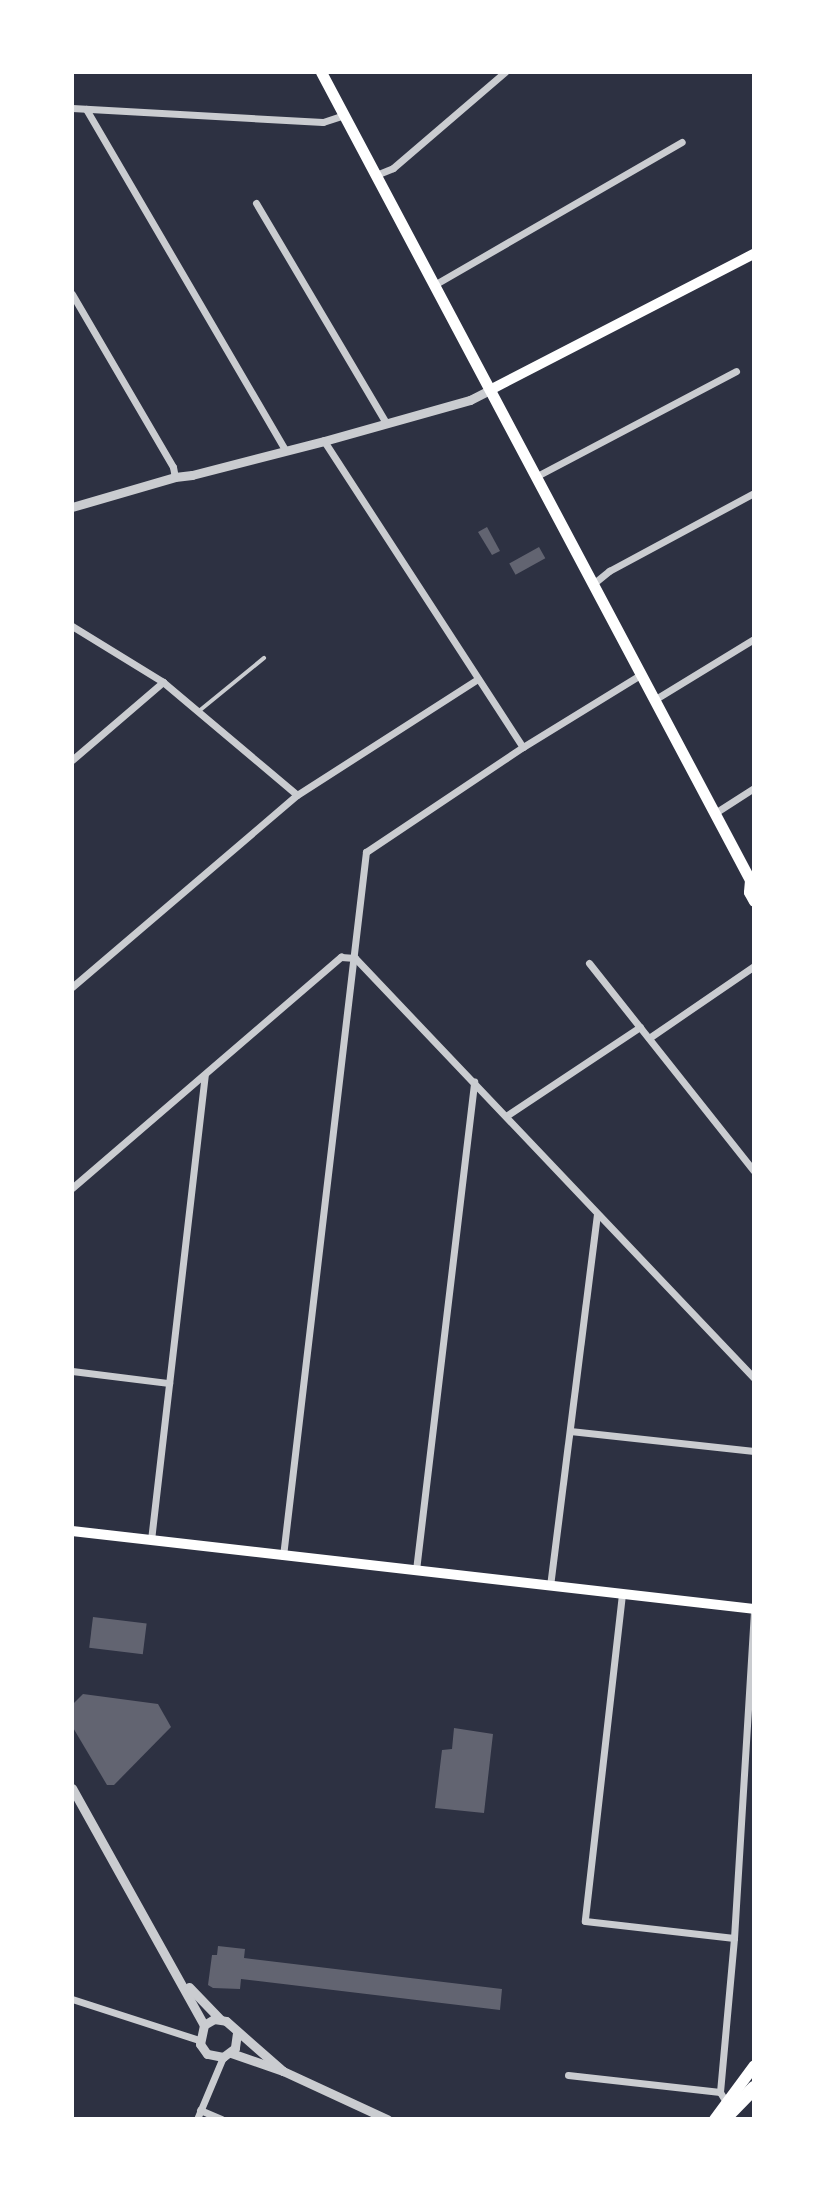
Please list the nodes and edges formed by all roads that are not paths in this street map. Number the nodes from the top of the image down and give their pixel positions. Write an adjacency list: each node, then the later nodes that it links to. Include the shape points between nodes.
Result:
1 (321, 72): 5 (main road)
2 (505, 72): 7 (street, via 393,168)
3 (72, 108): 4 (street)
4 (86, 109): 5 (street, via 323,122); 16 (street)
5 (344, 115): 7 (main road)
6 (682, 142): 10 (street)
7 (376, 175): 10 (main road)
8 (256, 203): 14 (street)
9 (754, 254): 13 (main road)
10 (434, 285): 13 (main road)
11 (72, 294): 18 (street)
12 (736, 371): 17 (street)
13 (490, 390): 14 (street); 17 (main road)
14 (386, 423): 15 (street)
15 (324, 441): 16 (street); 26 (street)
16 (286, 451): 18 (street)
17 (537, 476): 21 (main road)
18 (175, 477): 20 (street)
19 (754, 493): 21 (street)
20 (73, 503)
21 (593, 584): 25 (main road)
22 (72, 626): 27 (street)
23 (754, 639): 28 (street)
24 (264, 658): 29 (lane)
25 (640, 675): 28 (main road); 30 (street)
26 (478, 679): 30 (street); 33 (street)
27 (163, 682): 29 (street); 31 (street)
28 (654, 700): 34 (main road)
29 (199, 711): 33 (street)
30 (523, 747): 37 (street, via 366,852)
31 (72, 760)
32 (754, 788): 34 (street)
33 (297, 795): 40 (street)
34 (715, 813): 35 (main road)
35 (752, 881): 36 (main road, via 749,892)
36 (754, 901)
37 (355, 958): 43 (street, via 341,957); 44 (street); 56 (street)
38 (589, 963): 41 (street)
39 (754, 966): 42 (street)
40 (72, 987)
41 (640, 1027): 42 (street); 45 (street)
42 (649, 1038): 46 (street)
43 (205, 1075): 47 (street); 51 (street)
44 (474, 1081): 45 (street); 57 (street)
45 (506, 1116): 48 (street)
46 (754, 1171)
47 (72, 1188)
48 (597, 1215): 50 (street); 52 (street)
49 (72, 1371): 51 (street)
50 (754, 1378)
51 (169, 1383): 55 (street)
52 (570, 1431): 53 (street); 58 (street)
53 (754, 1451)
54 (72, 1531): 55 (main road)
55 (151, 1540): 56 (main road)
56 (283, 1556): 57 (main road)
57 (416, 1570): 58 (main road)
58 (550, 1586): 59 (main road)
59 (622, 1594): 60 (main road); 62 (street, via 585,1921)
60 (754, 1609): 62 (street)
61 (72, 1788): 63 (street)
62 (734, 1938): 76 (street)
63 (178, 1976): 65 (street); 66 (street)
64 (73, 2002): 68 (street)
65 (220, 2019): 66 (street); 67 (street)
66 (204, 2025): 68 (street)
67 (237, 2033): 69 (street, via 238,2041); 72 (street)
68 (199, 2040): 70 (street)
69 (227, 2055): 70 (street); 72 (street); 74 (street)
70 (212, 2057): 74 (street)
71 (754, 2065): 76 (main road)
72 (283, 2071): 80 (street)
73 (568, 2075): 76 (street)
74 (213, 2076): 77 (street)
75 (754, 2088): 82 (highway)
76 (723, 2097): 81 (main road)
77 (200, 2110): 78 (street); 79 (street)
78 (197, 2119)
79 (221, 2119)
80 (387, 2119)
81 (714, 2119)
82 (724, 2119)

